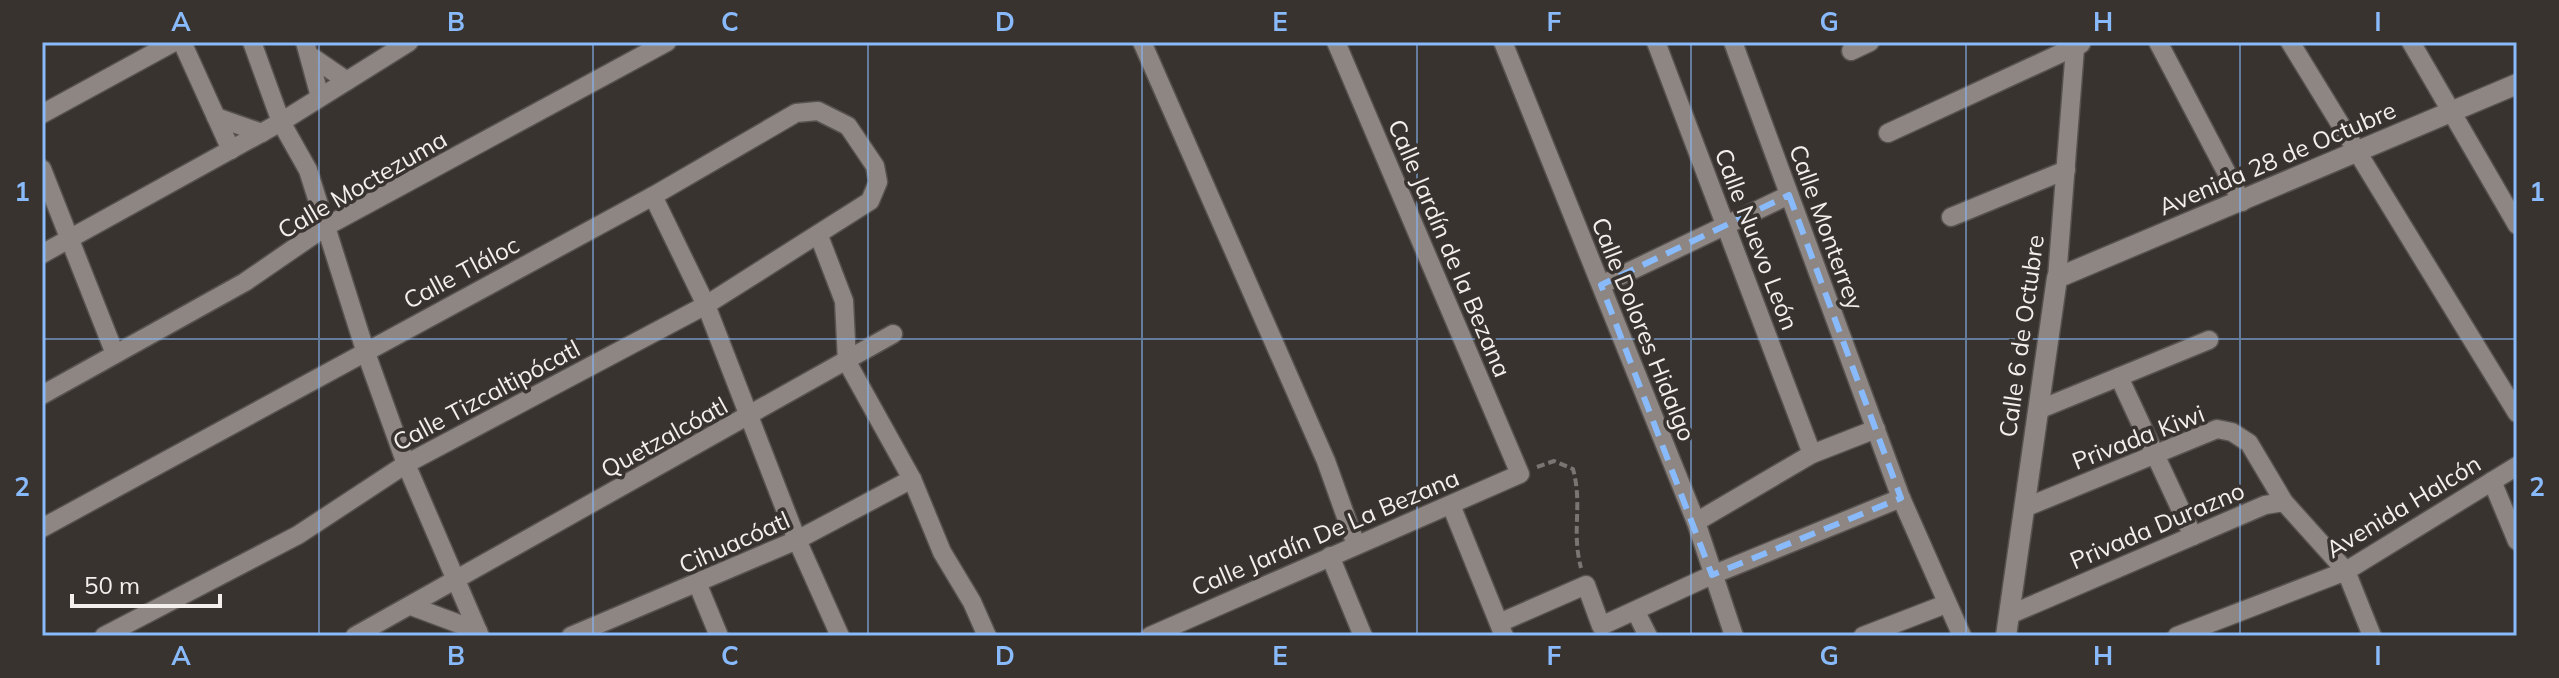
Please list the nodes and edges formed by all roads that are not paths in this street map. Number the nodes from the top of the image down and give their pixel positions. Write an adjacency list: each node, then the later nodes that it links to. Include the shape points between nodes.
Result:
1 (174, 42): 22 (street)
2 (182, 42): 23 (street)
3 (252, 42): 24 (street)
4 (409, 42): 18 (street)
5 (667, 42): 38 (street, Calle Moctezuma)
6 (1142, 42): 72 (street, via 1326,461)
7 (1336, 42): 60 (street, Calle Jardín de la Bezana)
8 (1503, 42): 43 (street, Calle Dolores Hidalgo)
9 (1656, 42): 36 (street, Calle Nuevo León)
10 (1733, 42): 32 (street, Calle Monterrey)
11 (1870, 42): 17 (street)
12 (2158, 42): 34 (street)
13 (2290, 42): 28 (street)
14 (2411, 42): 21 (street)
15 (2077, 44): 26 (street); 30 (street, Calle 6 de Octubre)
16 (308, 49): 18 (street); 20 (street)
17 (1851, 51)
18 (347, 81): 20 (street)
19 (2517, 84): 21 (street, Avenida 28 de Octubre)
20 (320, 97): 24 (street)
21 (2452, 111): 28 (street, Avenida 28 de Octubre); 37 (street)
22 (42, 114)
23 (216, 117): 25 (street); 27 (street)
24 (281, 122): 25 (street); 38 (street, via 308,170)
25 (262, 133): 27 (street)
26 (1888, 133)
27 (231, 150): 40 (street)
28 (2358, 153): 34 (street, Avenida 28 de Octubre); 53 (street)
29 (42, 169): 40 (street)
30 (2066, 170): 35 (street); 42 (street, Calle 6 de Octubre)
31 (878, 182): 33 (street, Calle Tláloc, via 875,166 848,126 818,111 796,113); 39 (street, Calle Tizcaltipócatl, via 870,201)
32 (1789, 195): 36 (street); 55 (street, Calle Monterrey)
33 (653, 196): 44 (street); 47 (street, Calle Tláloc)
34 (2242, 202): 42 (street, Avenida 28 de Octubre)
35 (1951, 217)
36 (1726, 223): 43 (street); 57 (street, Calle Nuevo León)
37 (2517, 225)
38 (325, 227): 47 (street); 48 (street, Calle Moctezuma, via 245,282)
39 (819, 236): 44 (street, Calle Tizcaltipócatl); 49 (street, via 844,301)
40 (72, 238): 41 (street); 48 (street)
41 (42, 254)
42 (2057, 278): 52 (street, Calle 6 de Octubre)
43 (1601, 285): 67 (street, Calle Dolores Hidalgo)
44 (706, 305): 54 (street); 58 (street, Calle Tizcaltipócatl)
45 (893, 334): 49 (street, Quetzalcóatl)
46 (2209, 340): 50 (street)
47 (365, 350): 58 (street); 68 (street, Calle Tláloc)
48 (115, 354): 51 (street, Calle Moctezuma)
49 (847, 362): 54 (street, Quetzalcóatl); 61 (street)
50 (2119, 377): 52 (street); 56 (street)
51 (42, 395)
52 (2038, 410): 66 (street, Calle 6 de Octubre)
53 (2517, 413)
54 (749, 416): 70 (street); 76 (street, Quetzalcóatl)
55 (1876, 429): 57 (street); 63 (street, Calle Monterrey)
56 (2155, 453): 64 (street, Privada Kiwi, via 2217,429 2232,432 2249,443); 66 (street, Privada Kiwi); 69 (street)
57 (1812, 454): 67 (street)
58 (406, 464): 76 (street); 86 (street, Calle Tizcaltipócatl, via 298,535)
59 (2517, 466): 62 (street, Avenida Halcón)
60 (1520, 474): 65 (street, Calle Jardín De La Bezana)
61 (912, 479): 70 (street, Cihuacóatl); 91 (street, via 942,552)
62 (2492, 481): 71 (street); 74 (street, Avenida Halcón)
63 (1901, 498): 75 (street); 78 (street, Calle Monterrey)
64 (2284, 502): 69 (street, Privada Durazno); 74 (street, Privada Durazno)
65 (1451, 505): 72 (street, Calle Jardín De La Bezana); 83 (street)
66 (2024, 508): 81 (street, Calle 6 de Octubre)
67 (1696, 522): 75 (street, Calle Dolores Hidalgo)
68 (42, 528)
69 (2193, 536): 81 (street, Privada Durazno)
70 (797, 540): 77 (street, Cihuacóatl); 90 (street)
71 (2517, 541)
72 (1356, 545): 73 (street, Calle Jardín De La Bezana)
73 (1330, 556): 92 (street, Calle Jardín De La Bezana); 93 (street)
74 (2346, 571): 99 (street, Avenida Halcón); 100 (street)
75 (1712, 575): 80 (street); 95 (street, Calle Dolores Hidalgo)
76 (458, 580): 79 (street, Quetzalcóatl); 85 (street)
77 (698, 585): 82 (street, Cihuacóatl); 89 (street)
78 (1946, 604): 96 (street); 97 (street, Calle Monterrey)
79 (411, 606): 85 (street); 87 (street, Quetzalcóatl)
80 (1636, 612): 84 (street); 94 (street)
81 (2009, 615): 98 (street, Calle 6 de Octubre)
82 (603, 630): 88 (street, Cihuacóatl)
83 (1502, 630): 84 (street, via 1586,585)
84 (1603, 631)
85 (479, 634)
86 (104, 636)
87 (355, 636)
88 (571, 636)
89 (719, 636)
90 (840, 636)
91 (987, 636)
92 (1150, 636)
93 (1363, 636)
94 (1648, 636)
95 (1734, 636)
96 (1863, 636)
97 (1962, 636)
98 (2006, 636)
99 (2177, 636)
100 (2372, 636)

